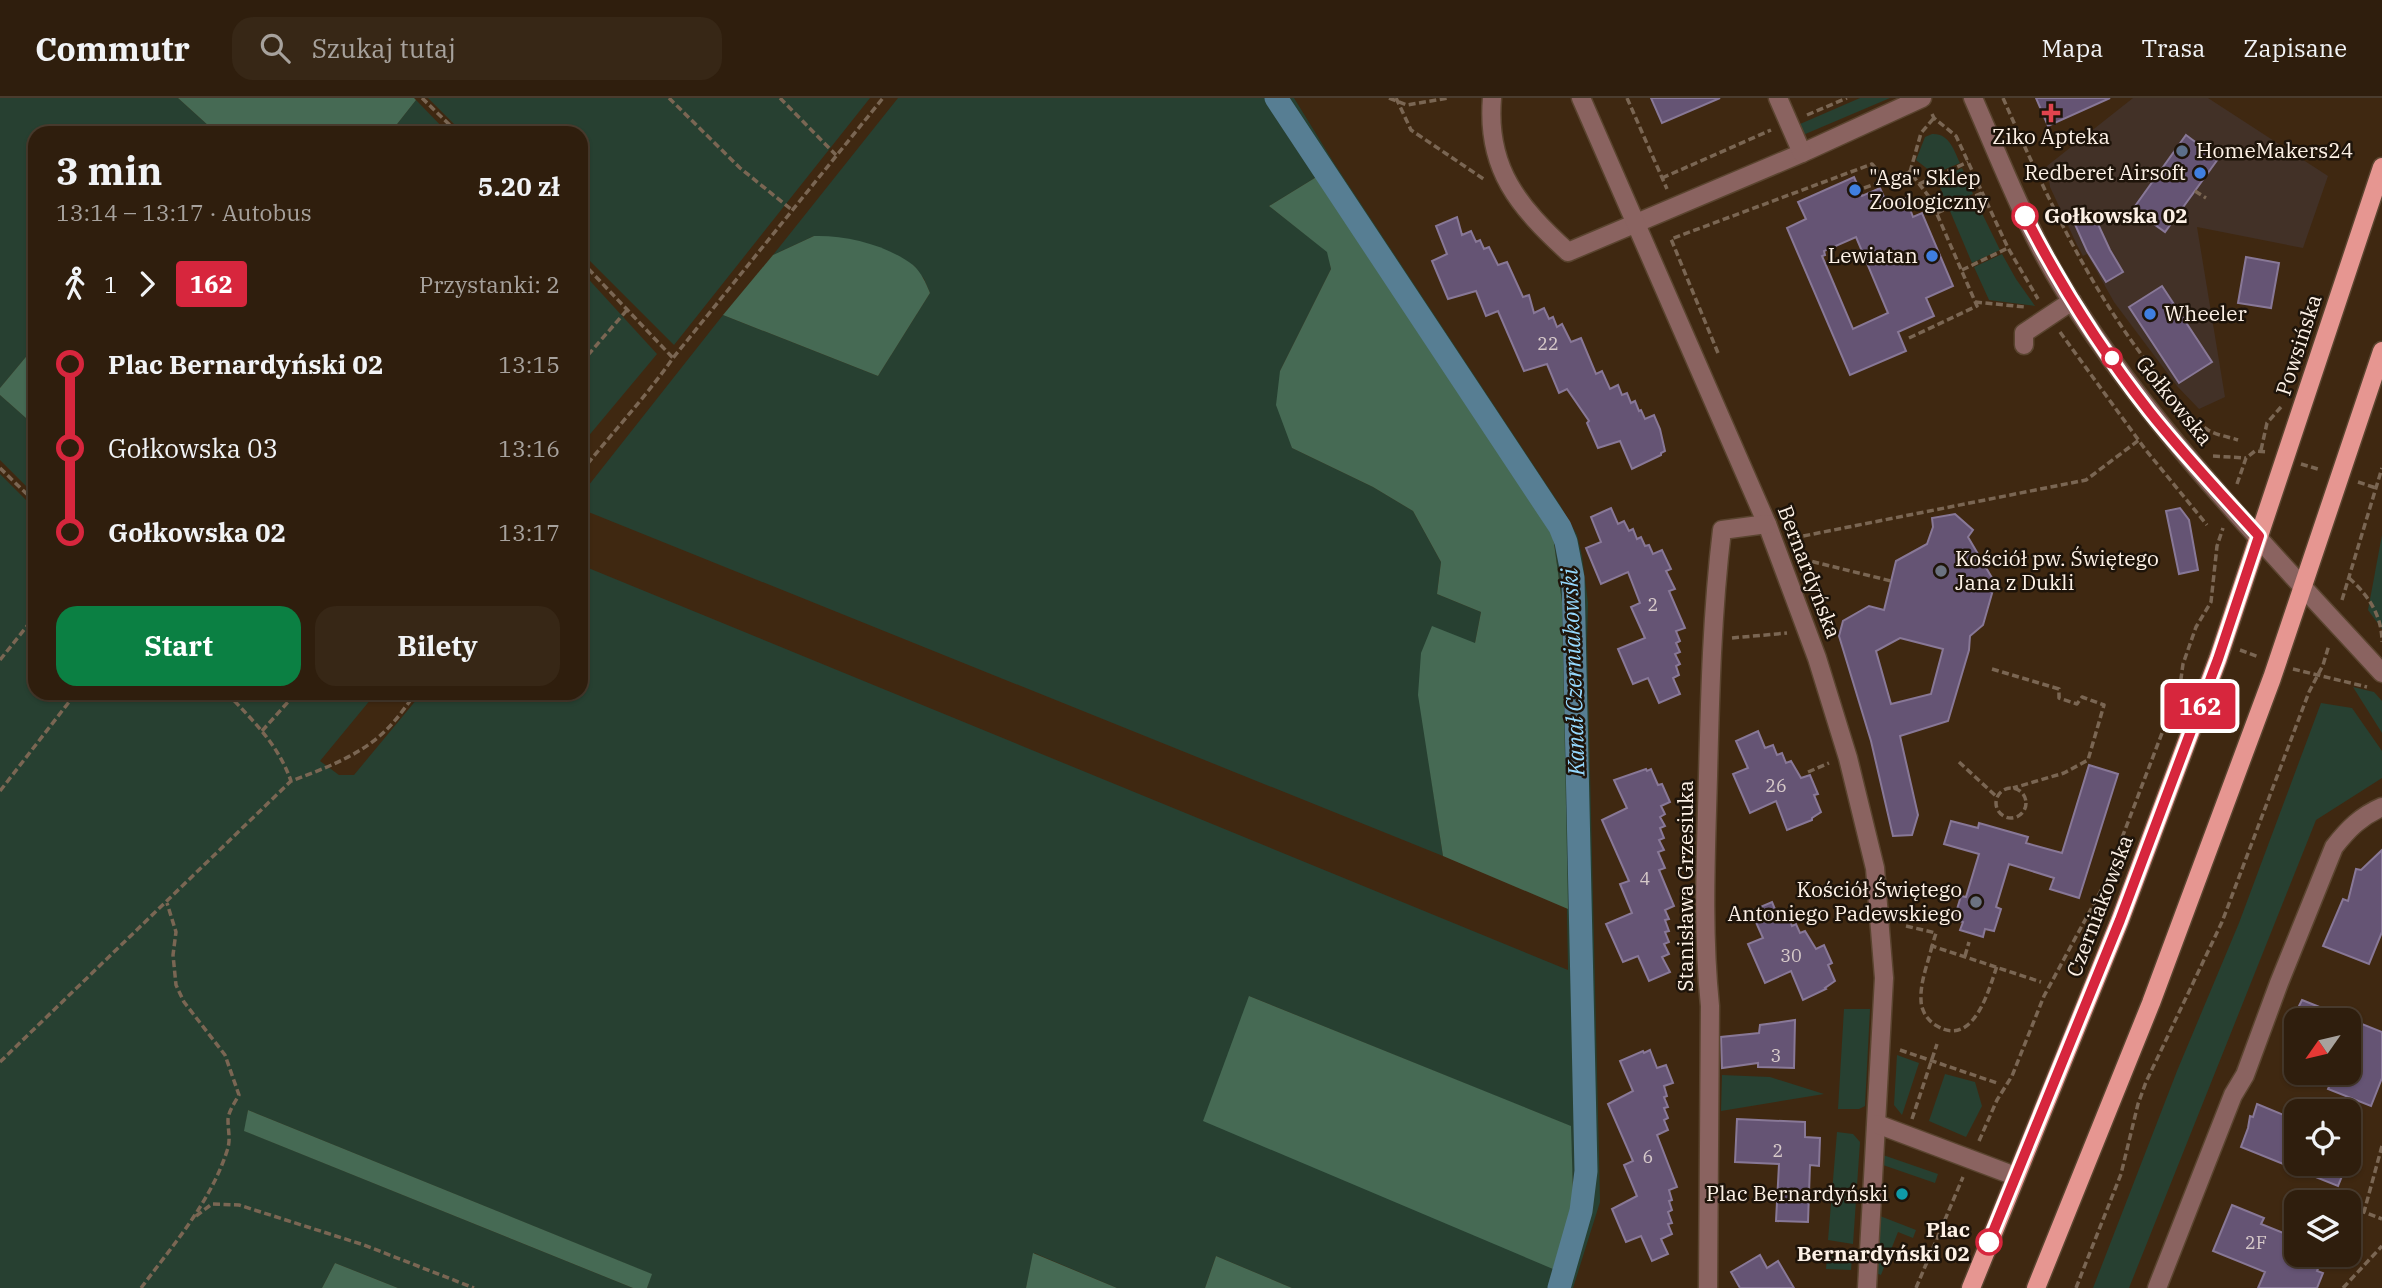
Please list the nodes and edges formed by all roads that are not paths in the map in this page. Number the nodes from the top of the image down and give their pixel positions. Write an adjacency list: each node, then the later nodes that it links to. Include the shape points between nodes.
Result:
1 (1492, 98): 8 (street, via 1492,138 1506,178 1519,202 1568,253)
2 (1581, 98): 8 (street, Bernardyńska)
3 (1778, 98): 6 (street)
4 (1922, 98): 6 (street)
5 (1973, 98): 9 (street, Gołkowska, via 2025,216)
6 (1802, 153): 8 (street)
7 (2382, 167): 13 (main road, Powsińska)
8 (1636, 223): 12 (street, Bernardyńska)
9 (2072, 302): 10 (street, via 2024,333); 13 (street, Gołkowska, via 2150,412)
10 (2024, 345)
11 (2382, 351): 14 (main road)
12 (1768, 524): 17 (street, Bernardyńska, via 1847,758 1875,868 1884,978); 19 (street, Stanisława Grzesiuka, via 1722,530 1714,606 1705,891 1710,1006)
13 (2259, 536): 14 (street, Gołkowska); 18 (main road, Czerniakowska, via 2134,881)
14 (2303, 586): 15 (street, Gołkowska); 22 (main road, via 2151,1003)
15 (2382, 672)
16 (2382, 807): 23 (street, via 2349,828 2334,847)
17 (1877, 1124): 18 (street); 20 (street)
18 (2015, 1176): 21 (main road, Czerniakowska)
19 (1708, 1288)
20 (1867, 1288)
21 (1971, 1288)
22 (2036, 1288)
23 (2157, 1288)

